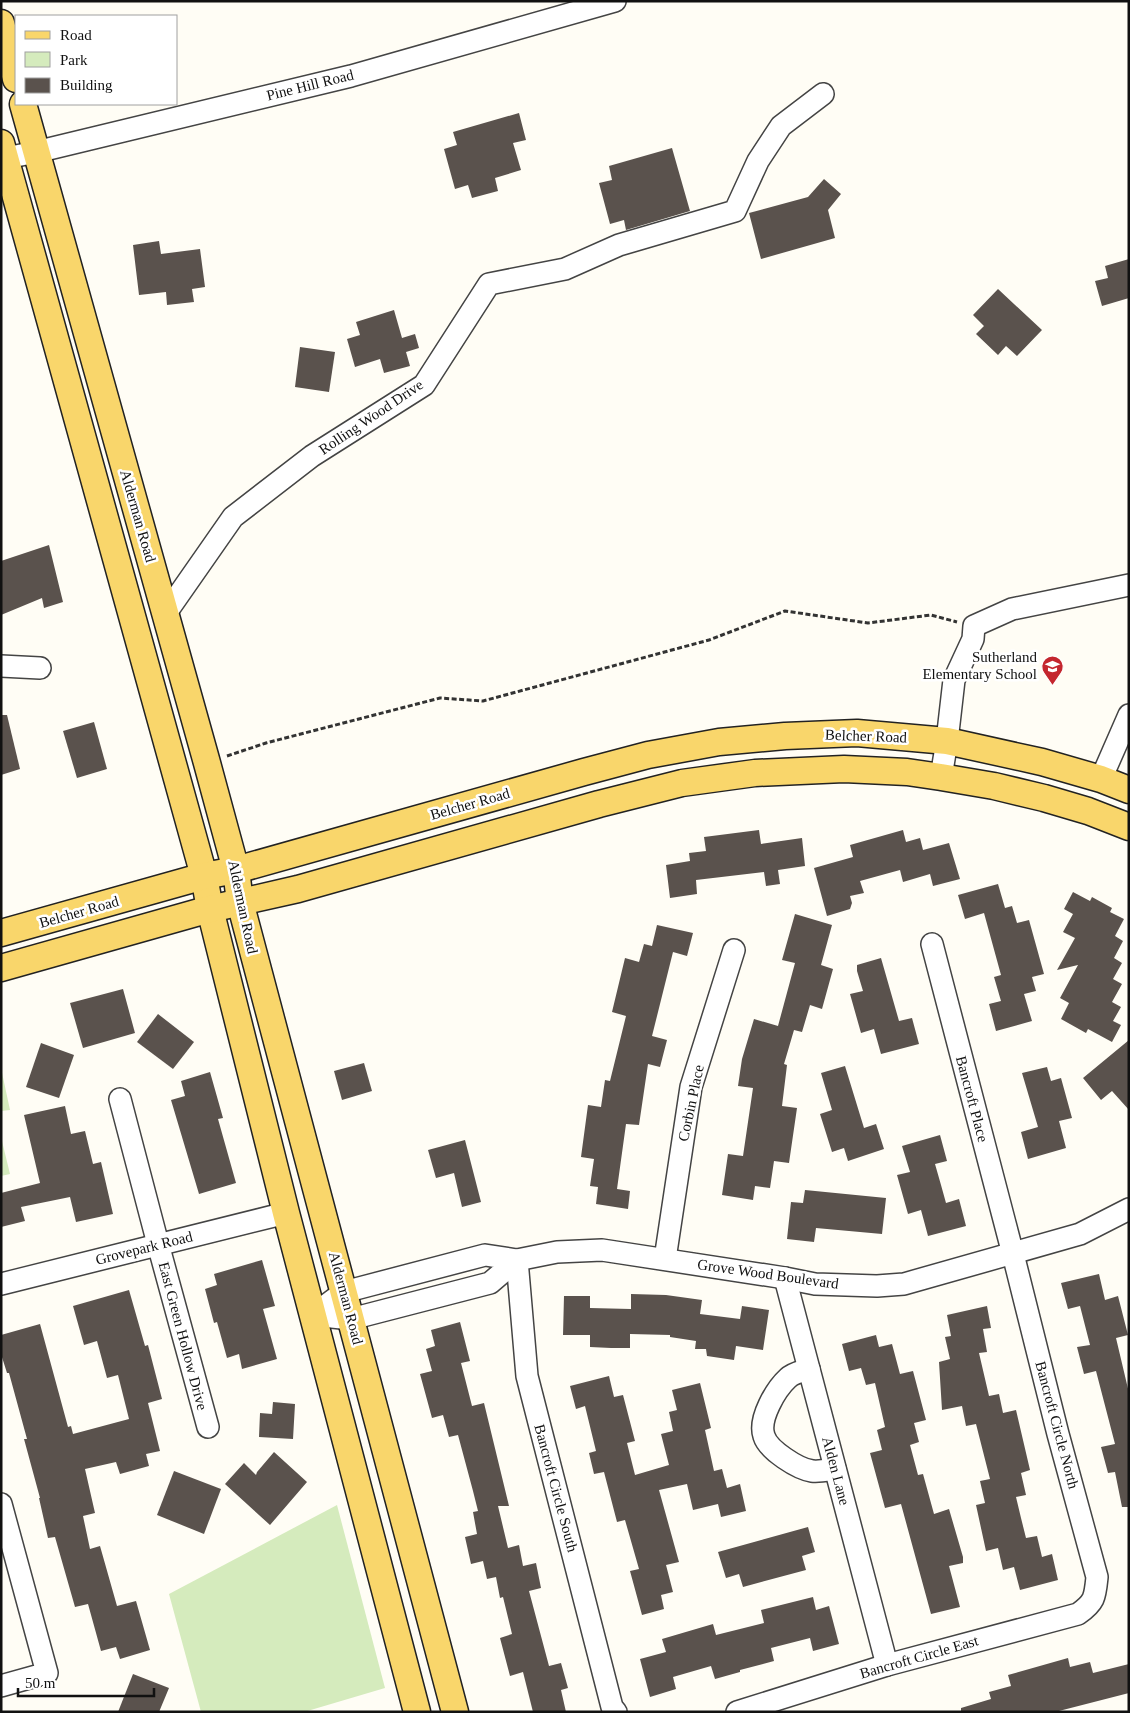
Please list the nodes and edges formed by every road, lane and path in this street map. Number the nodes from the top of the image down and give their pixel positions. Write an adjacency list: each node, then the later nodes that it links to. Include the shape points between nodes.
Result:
1 (615, 1): 6 (street, Pine Hill Road, via 350,76)
2 (1, 22): 3 (main road)
3 (15, 74)
4 (823, 94): 9 (street, Rolling Wood Drive, via 780,126 758,161 735,211 619,245 565,269 490,284 424,385 312,456 232,517)
5 (23, 105): 6 (main road, Alderman Road)
6 (36, 152): 7 (street, Pine Hill Road); 9 (main road, Alderman Road)
7 (3, 153): 22 (main road, Alderman Road)
8 (1129, 585): 10 (street, via 1012,609)
9 (166, 613): 15 (main road, Alderman Road)
10 (974, 626): 14 (street, via 973,639 954,680); 15 (path, via 931,615 868,624 784,611 709,640 483,701 440,698 266,743)
11 (1, 666): 12 (street)
12 (40, 668)
13 (1129, 715): 17 (street)
14 (947, 741): 16 (street); 17 (main road, Belcher Road); 21 (main road, Belcher Road, via 857,733 719,742 648,755)
15 (207, 763): 21 (main road, Alderman Road)
16 (941, 777): 19 (main road, via 994,786); 23 (main road, via 844,769 756,773 682,783 298,889)
17 (1101, 779): 18 (main road, Belcher Road); 19 (main road)
18 (1129, 790)
19 (1088, 811): 20 (main road)
20 (1129, 827)
21 (236, 870): 22 (main road, Belcher Road); 23 (main road, Alderman Road)
22 (204, 876): 24 (main road, Alderman Road); 25 (main road, Belcher Road)
23 (240, 902): 24 (main road); 38 (main road, Alderman Road)
24 (210, 909): 28 (main road); 31 (main road, Alderman Road)
25 (1, 933)
26 (932, 944): 33 (street, Bancroft Place)
27 (734, 950): 34 (street, Corbin Place, via 691,1086)
28 (1, 968)
29 (120, 1099): 32 (street, East Green Hollow Drive)
30 (1129, 1209): 33 (street, Grove Wood Boulevard, via 1080,1234)
31 (286, 1213): 32 (street, Grovepark Road); 39 (main road, Alderman Road)
32 (158, 1244): 37 (street, Grovepark Road); 42 (street, East Green Hollow Drive)
33 (1013, 1254): 36 (street, Grove Wood Boulevard, via 904,1284 844,1286); 45 (street, Bancroft Circle North, via 1098,1577)
34 (665, 1259): 35 (street, Grove Wood Boulevard, via 602,1250 557,1252); 36 (street, Grove Wood Boulevard)
35 (517, 1260): 38 (street, Grove Wood Boulevard, via 485,1255); 40 (street, Grove Wood Boulevard, via 490,1283); 50 (street, Bancroft Circle South, via 526,1376 612,1708)
36 (785, 1278): 41 (street, Alden Lane)
37 (1, 1284)
38 (344, 1292): 39 (street, Grove Wood Boulevard); 40 (main road, Alderman Road)
39 (313, 1315): 40 (street, Grove Wood Boulevard); 48 (main road, Alderman Road)
40 (351, 1319): 49 (main road, Alderman Road)
41 (809, 1369): 43 (street, Alden Lane); 43 (street, via 789,1377 780,1388 766,1409 763,1435 784,1458 803,1469 814,1472)
42 (208, 1427)
43 (835, 1468): 46 (street, Alden Lane)
44 (1, 1504): 47 (street, via 47,1673)
45 (1096, 1596): 46 (street, Bancroft Circle East, via 1090,1606 1078,1614)
46 (887, 1665): 51 (street, Bancroft Circle East)
47 (1, 1686)
48 (417, 1712)
49 (455, 1712)
50 (616, 1712)
51 (737, 1712)

